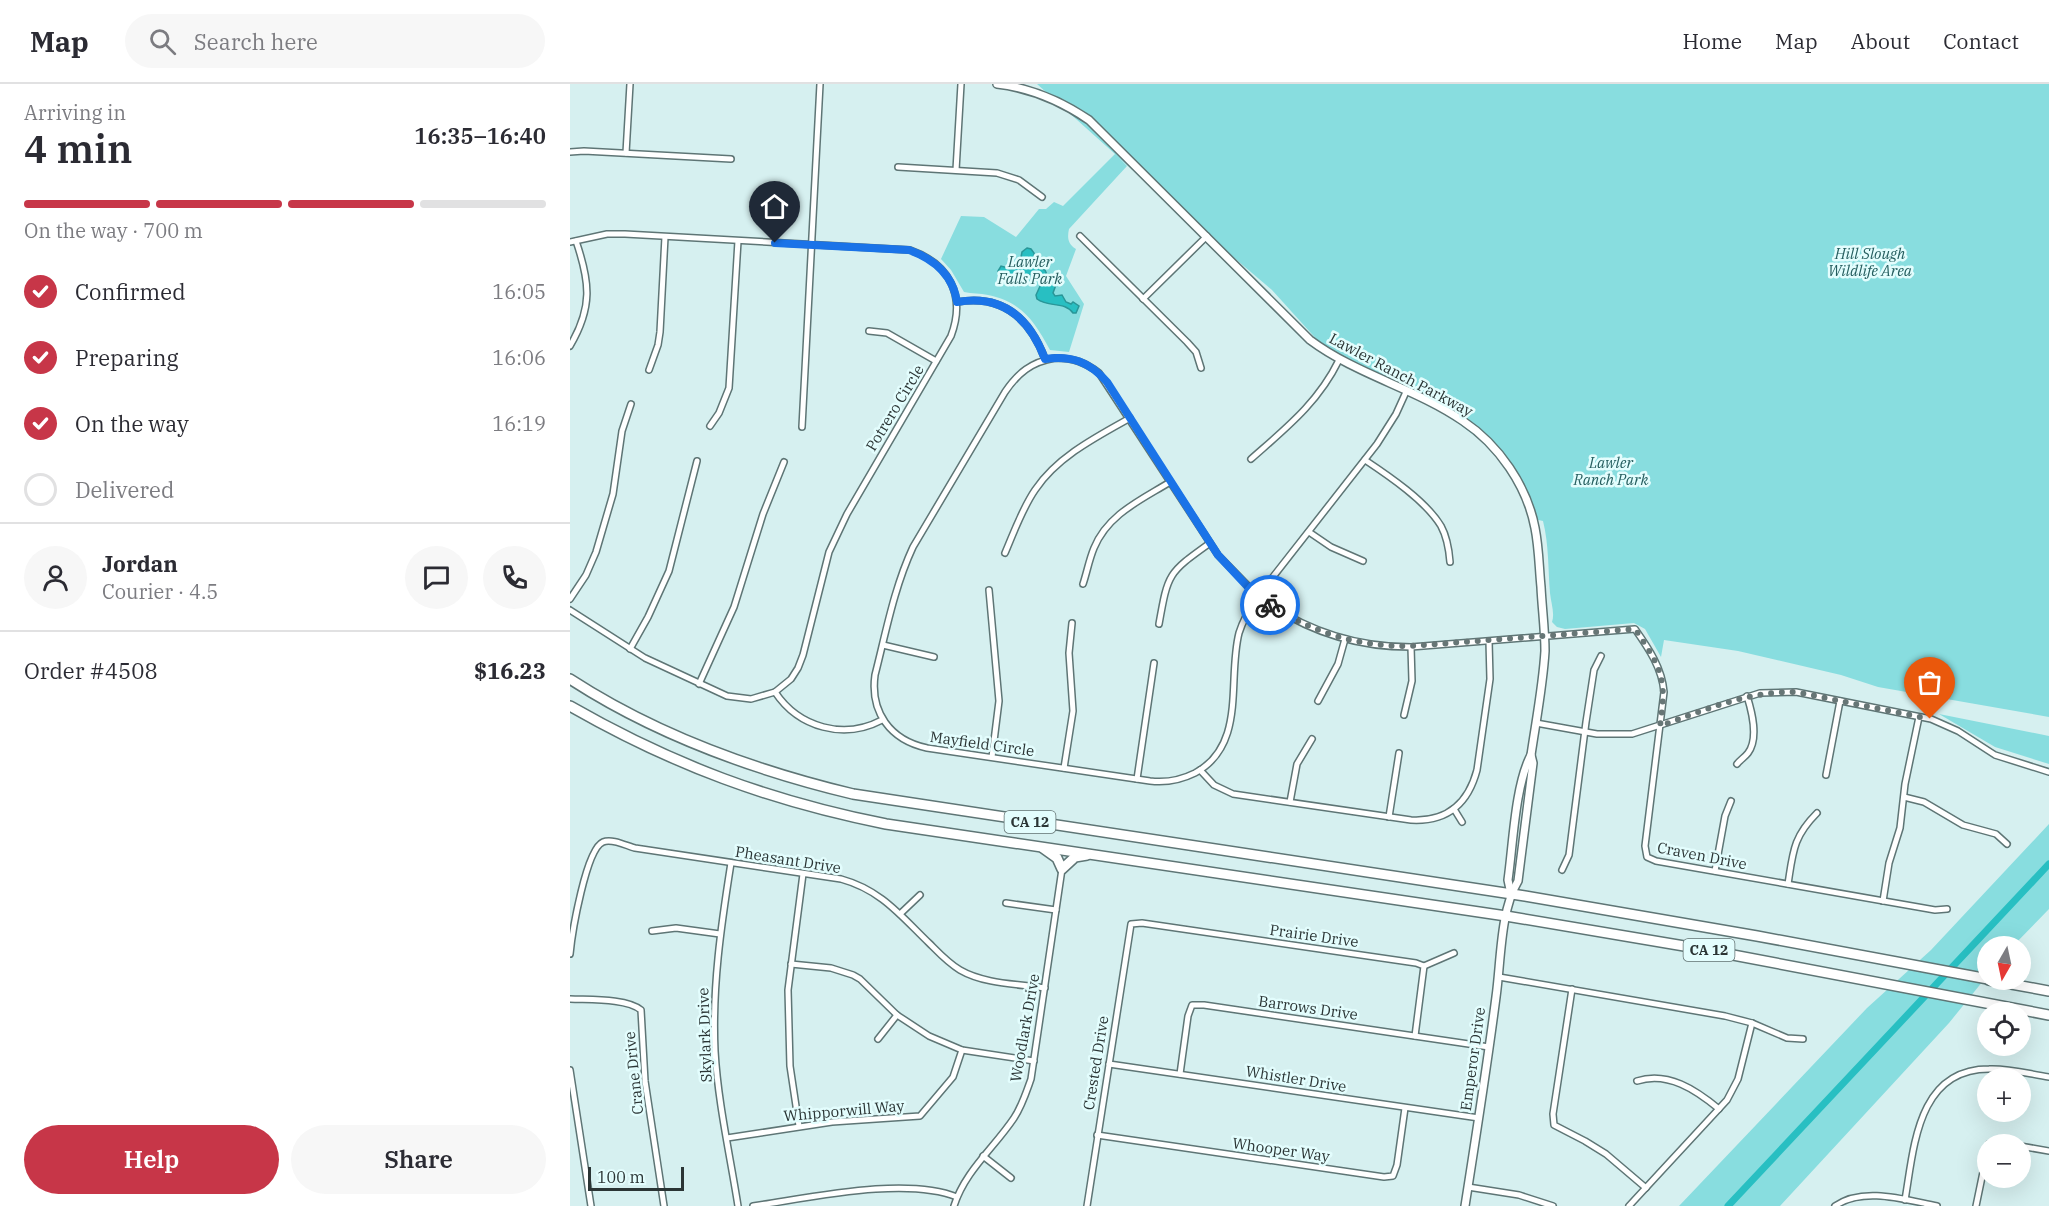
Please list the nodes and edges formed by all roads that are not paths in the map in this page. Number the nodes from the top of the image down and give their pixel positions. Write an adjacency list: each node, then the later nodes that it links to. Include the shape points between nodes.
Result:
1 (630, 84): 6 (street)
2 (820, 84): 16 (street)
3 (961, 84): 9 (street)
4 (997, 84): 12 (street, Lawler Ranch Parkway, via 1040,93 1089,120)
5 (570, 152): 6 (street)
6 (626, 153): 7 (street)
7 (731, 159)
8 (898, 167): 9 (street)
9 (956, 170): 10 (street, via 1007,176)
10 (1042, 197)
11 (1080, 236): 17 (street)
12 (1207, 236): 17 (street); 22 (street, Lawler Ranch Parkway, via 1310,340)
13 (665, 237): 14 (street); 15 (street, via 607,234); 25 (street, via 660,332)
14 (738, 241): 16 (street); 29 (street, via 732,373 725,400)
15 (573, 242): 20 (street, via 586,276 587,304)
16 (812, 245): 18 (street, via 922,254 944,271); 30 (street)
17 (1143, 299): 24 (street, via 1196,352)
18 (957, 302): 21 (street, via 992,303 1015,314 1035,335); 23 (street, Potrero Circle, via 955,326)
19 (869, 331): 23 (street, via 887,333)
20 (570, 346)
21 (1045, 359): 28 (street, via 1069,358 1090,366 1107,382); 51 (street, via 1024,369 1005,392 922,531 900,578)
22 (1339, 360): 26 (street, Lawler Ranch Parkway); 31 (street, via 1311,404)
23 (936, 362): 59 (street, Potrero Circle, via 842,523 830,552 798,668)
24 (1201, 368)
25 (649, 370)
26 (1406, 392): 32 (street, Mayfield Circle, via 1388,428); 48 (street, Lawler Ranch Parkway, via 1445,410 1480,434 1505,461 1521,487 1538,546)
27 (631, 404): 44 (street, via 622,431 613,494 596,552)
28 (1130, 418): 35 (street); 38 (street, via 1071,454 1047,475 1028,501)
29 (710, 426)
30 (802, 427)
31 (1251, 459)
32 (1365, 460): 36 (street, Mayfield Circle); 40 (street, via 1432,513 1446,538)
33 (697, 461): 53 (street, via 669,571)
34 (784, 462): 58 (street, via 734,606)
35 (1170, 482): 37 (street); 41 (street, via 1123,511 1106,527 1094,548)
36 (1309, 532): 39 (street); 43 (street, Mayfield Circle)
37 (1210, 543): 43 (street); 47 (street, via 1175,570 1164,595)
38 (1005, 553)
39 (1363, 561)
40 (1450, 562)
41 (1083, 584)
42 (988, 590): 72 (street, via 999,701)
43 (1258, 596): 49 (street, via 1301,623); 75 (street, Mayfield Circle, via 1239,633 1227,736 1217,754)
44 (570, 599)
45 (570, 610): 53 (street)
46 (1072, 623): 74 (street, via 1069,653 1073,711)
47 (1159, 624)
48 (1544, 637): 50 (street); 67 (street, Lawler Ranch Parkway); 68 (street, via 1635,629 1663,679)
49 (1344, 639): 52 (street); 61 (street, via 1338,664)
50 (1489, 641): 52 (street); 82 (street, via 1490,679 1477,770 1470,792)
51 (883, 645): 55 (street); 66 (street, via 874,686)
52 (1411, 646): 64 (street, via 1413,681)
53 (630, 649): 58 (street)
54 (1601, 656): 69 (street, via 1594,670)
55 (934, 657)
56 (1154, 663): 78 (street)
57 (570, 679): 95 (highway, CA 12, via 643,720 721,755 788,778 853,794)
58 (699, 684): 59 (street, via 739,699)
59 (775, 692): 66 (street, via 788,709 822,728 861,728)
60 (1747, 696): 62 (street, via 1796,692); 68 (street); 73 (street, via 1752,744)
61 (1318, 701)
62 (1840, 701): 65 (street); 77 (street)
63 (570, 706): 87 (highway, CA 12, via 674,760 783,800 886,824)
64 (1404, 714)
65 (1919, 717): 76 (street, via 1943,724 1995,755); 79 (street)
66 (882, 720): 72 (street, Mayfield Circle, via 910,744)
67 (1536, 723): 69 (street); 95 (street, Lawler Ranch Parkway, via 1519,795 1508,880)
68 (1660, 726): 69 (street, via 1632,734); 92 (street, Craven Drive, via 1645,846 1647,857)
69 (1584, 731): 91 (street, via 1569,855)
70 (1312, 740): 81 (street, via 1297,764)
71 (1399, 753): 84 (street)
72 (992, 757): 74 (street, Mayfield Circle)
73 (1737, 764)
74 (1064, 768): 78 (street, Mayfield Circle)
75 (1200, 770): 78 (street, Mayfield Circle, via 1170,782); 81 (street, via 1222,790 1233,794)
76 (2049, 772)
77 (1826, 775)
78 (1137, 779)
79 (1904, 797): 86 (street, via 1924,802 1963,825 1996,834); 97 (street)
80 (1731, 801): 92 (street)
81 (1290, 802): 84 (street)
82 (1454, 809): 84 (street, via 1423,820); 85 (street)
83 (1817, 813): 94 (street, via 1794,846)
84 (1389, 817)
85 (1462, 822)
86 (2007, 843)
87 (1041, 846): 88 (highway, CA 12); 90 (highway, via 1057,858)
88 (1092, 854): 90 (highway, via 1075,857); 102 (highway, CA 12)
89 (731, 863): 93 (street, Pheasant Drive); 104 (street, Pheasant Drive, via 603,842 593,852); 106 (street, Skylark Drive)
90 (1062, 869): 100 (street, Woodlark Drive)
91 (1562, 870)
92 (1715, 871): 94 (street, Craven Drive)
93 (803, 874): 101 (street, Pheasant Drive, via 857,884); 109 (street)
94 (1788, 884): 97 (street, Craven Drive)
95 (1510, 894): 102 (street, Lawler Ranch Parkway); 112 (highway, CA 12)
96 (920, 895): 101 (street)
97 (1883, 901): 99 (street, Craven Drive)
98 (1006, 903): 100 (street)
99 (1947, 909)
100 (1056, 910): 114 (street, Woodlark Drive)
101 (900, 914): 114 (street, Pheasant Drive, via 962,971 983,979)
102 (1506, 916): 111 (street, Emperor Drive); 119 (highway, CA 12)
103 (1131, 924): 110 (street, Prairie Drive, via 1154,924); 127 (street, Crested Drive)
104 (572, 927): 108 (street)
105 (652, 931): 106 (street, via 676,928)
106 (720, 934): 137 (street, Skylark Drive, via 715,1051)
107 (1454, 953): 110 (street)
108 (570, 954)
109 (791, 964): 118 (street, via 831,968 853,975); 135 (street, via 788,1047)
110 (1424, 966): 121 (street)
111 (1499, 976): 115 (street); 124 (street, Emperor Drive)
112 (1977, 977)
113 (2031, 987): 116 (highway, CA 12)
114 (1045, 988): 126 (street, Woodlark Drive)
115 (1572, 989): 120 (street); 143 (street, via 1554,1125 1606,1154)
116 (2049, 991)
117 (570, 999): 148 (street, Crane Drive, via 635,1005 641,1010 645,1081)
118 (897, 1015): 122 (street); 125 (street)
119 (2049, 1015)
120 (1752, 1023): 123 (street, via 1787,1038); 133 (street, via 1738,1079)
121 (1415, 1036): 124 (street, Barrows Drive); 129 (street, Barrows Drive, via 1192,1005)
122 (878, 1038)
123 (1803, 1039)
124 (1489, 1047): 134 (street, Emperor Drive)
125 (962, 1050): 126 (street); 135 (street, Whipporwill Way, via 953,1077 920,1116)
126 (1035, 1061): 140 (street, Woodlark Drive, via 1015,1117)
127 (1109, 1064): 129 (street, Whistler Drive); 136 (street, Crested Drive)
128 (570, 1070): 147 (street)
129 (1180, 1074): 132 (street, Whistler Drive)
130 (2049, 1077): 146 (street, via 1987,1068 1945,1084 1923,1112)
131 (1637, 1081): 133 (street, via 1674,1081)
132 (1406, 1108): 134 (street, Whistler Drive); 136 (street, Whooper Way, via 1397,1165 1393,1176 1384,1177)
133 (1719, 1109): 143 (street)
134 (1479, 1118): 142 (street, Emperor Drive)
135 (799, 1126): 137 (street, Whipporwill Way)
136 (1097, 1135): 152 (street, Crested Drive)
137 (727, 1138): 149 (street, Skylark Drive)
138 (2031, 1148): 139 (street)
139 (2049, 1151)
140 (983, 1156): 141 (street); 145 (street, Woodlark Drive)
141 (1011, 1178)
142 (1468, 1187): 153 (street, Emperor Drive); 154 (street)
143 (1646, 1188): 155 (street)
144 (1980, 1188): 158 (street)
145 (957, 1197): 150 (street, via 925,1188 897,1189); 151 (street, Woodlark Drive)
146 (1905, 1200): 156 (street, via 1856,1197); 157 (street)
147 (591, 1206)
148 (664, 1206)
149 (738, 1206)
150 (753, 1206)
151 (954, 1206)
152 (1087, 1206)
153 (1466, 1206)
154 (1552, 1206)
155 (1629, 1206)
156 (1835, 1206)
157 (1937, 1206)
158 (1976, 1206)

